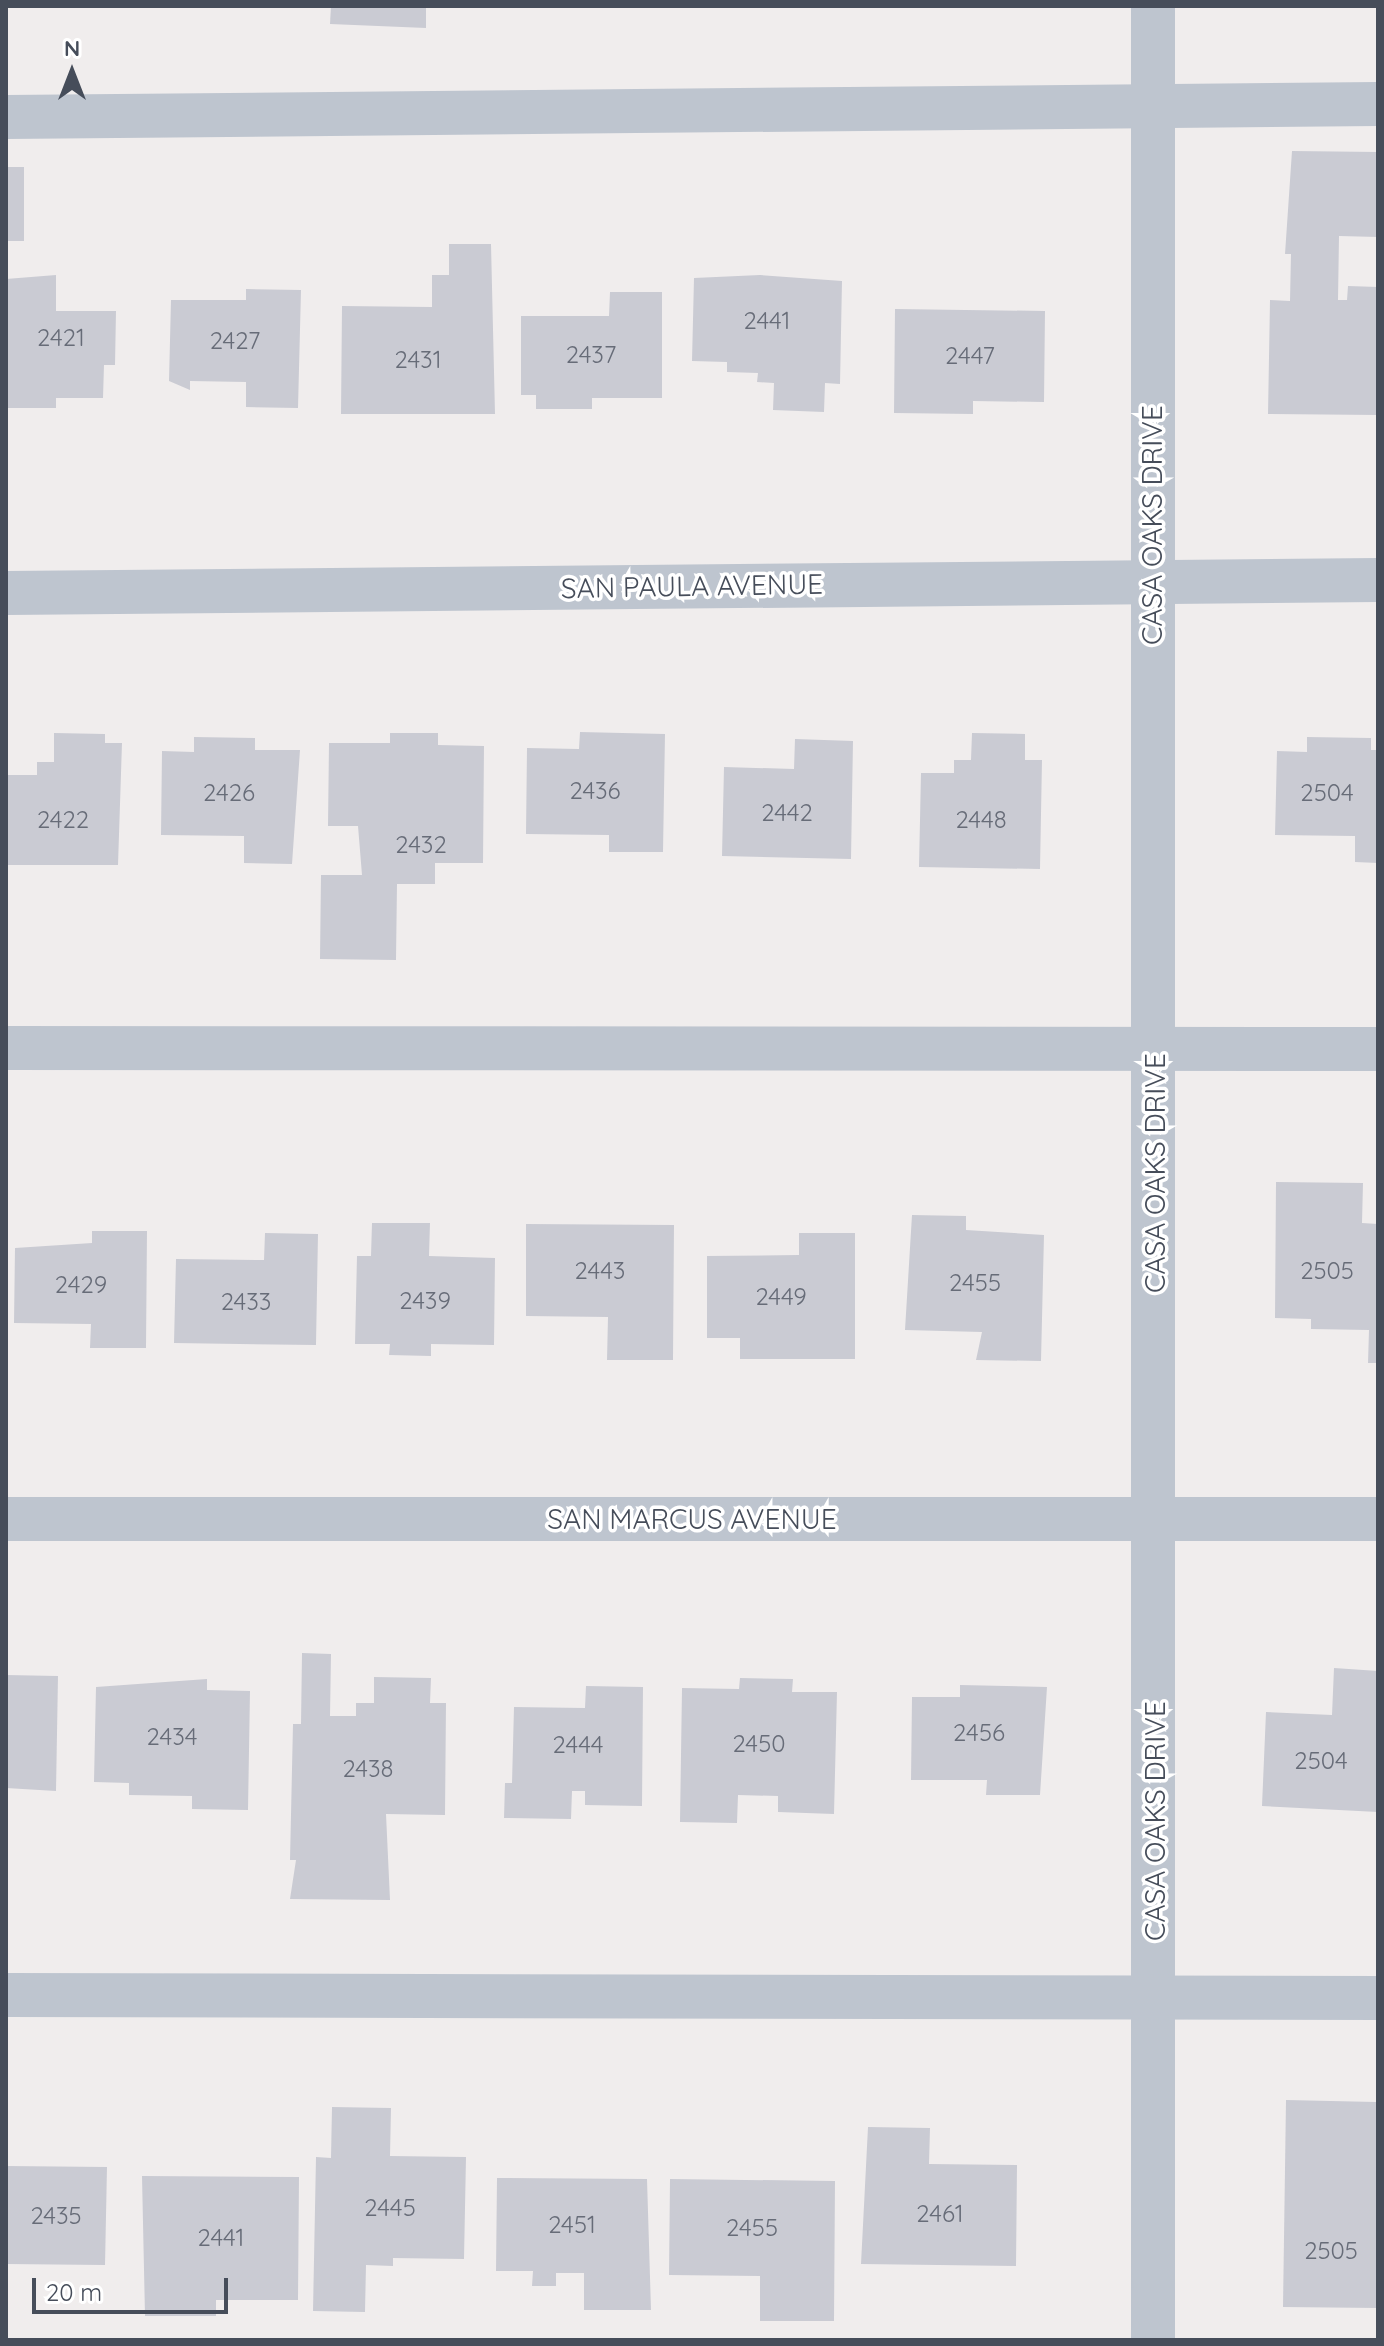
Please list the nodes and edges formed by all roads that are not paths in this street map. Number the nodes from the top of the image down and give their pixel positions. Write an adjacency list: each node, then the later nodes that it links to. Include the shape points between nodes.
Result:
1 (1153, 6): 2 (street, CASA OAKS DRIVE)
2 (1153, 104): 3 (street); 4 (street); 5 (street, CASA OAKS DRIVE)
3 (1378, 104)
4 (6, 117)
5 (1152, 580): 6 (street, SAN PAULA AVENUE); 7 (street, SAN PAULA AVENUE); 9 (street, CASA OAKS DRIVE)
6 (1378, 580)
7 (6, 593)
8 (6, 1048): 9 (street)
9 (1156, 1049): 10 (street); 12 (street, CASA OAKS DRIVE)
10 (1378, 1049)
11 (6, 1519): 12 (street, SAN MARCUS AVENUE)
12 (1155, 1519): 13 (street, SAN MARCUS AVENUE); 15 (street, CASA OAKS DRIVE)
13 (1378, 1519)
14 (6, 1995): 15 (street)
15 (1155, 1998): 16 (street); 17 (street, CASA OAKS DRIVE)
16 (1378, 1998)
17 (1153, 2340)

